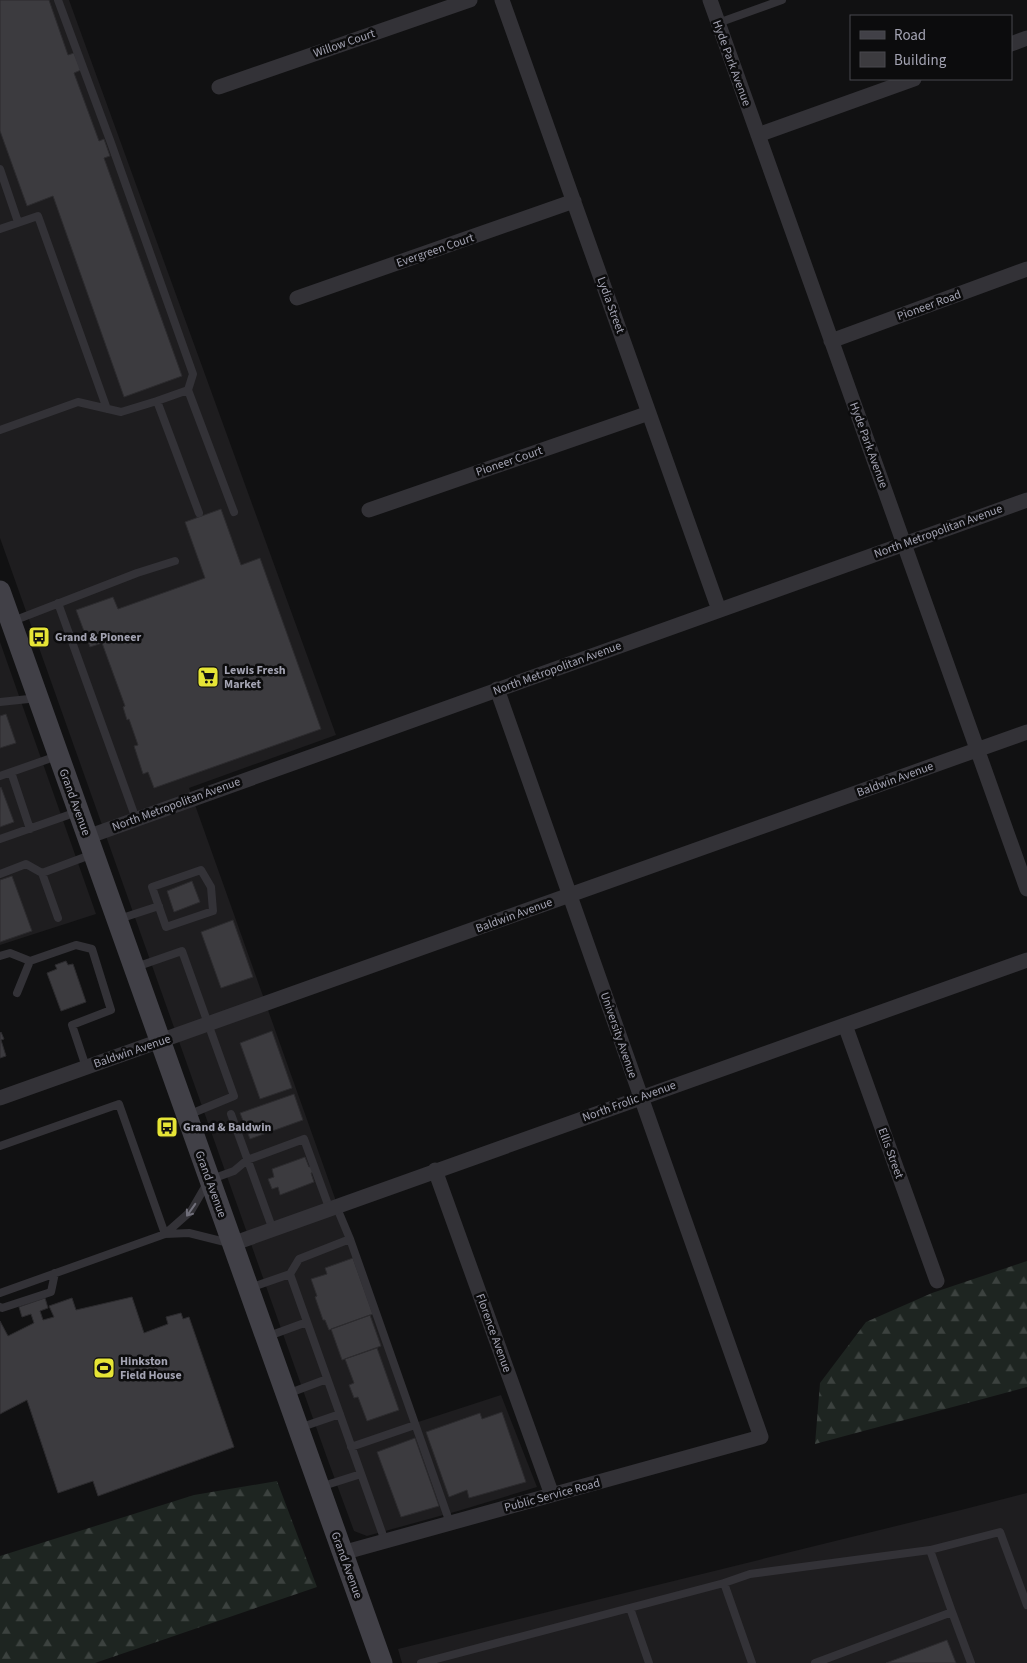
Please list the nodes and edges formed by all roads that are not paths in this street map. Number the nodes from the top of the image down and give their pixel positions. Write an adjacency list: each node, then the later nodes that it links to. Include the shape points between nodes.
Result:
1 (58, 0): 21 (lane, via 193,374)
2 (470, 0): 10 (street, Willow Court)
3 (502, 0): 15 (street, Lydia Street)
4 (710, 0): 6 (street, Hyde Park Avenue)
5 (782, 0): 6 (lane)
6 (718, 23): 11 (street, Hyde Park Avenue)
7 (1027, 38): 8 (street)
8 (1012, 44)
9 (911, 80): 11 (street)
10 (219, 87)
11 (758, 135): 20 (street, Hyde Park Avenue)
12 (0, 169): 13 (lane)
13 (9, 194): 14 (lane); 16 (lane)
14 (0, 198)
15 (574, 201): 19 (street, Evergreen Court); 24 (street, Lydia Street)
16 (18, 222): 17 (lane); 23 (lane, via 38,216)
17 (0, 229)
18 (1027, 270): 20 (street, Pioneer Road)
19 (297, 298)
20 (832, 341): 30 (street, Hyde Park Avenue)
21 (188, 390): 22 (lane); 28 (lane)
22 (157, 401): 23 (lane, via 121,412); 29 (lane)
23 (107, 409): 25 (lane, via 78,402)
24 (649, 413): 27 (street, Pioneer Court); 34 (street, Lydia Street)
25 (0, 430)
26 (1027, 500): 30 (street, North Metropolitan Avenue)
27 (369, 510)
28 (234, 512)
29 (199, 514)
30 (904, 544): 34 (street, North Metropolitan Avenue); 40 (street, Hyde Park Avenue)
31 (175, 561): 33 (lane)
32 (0, 591): 35 (main road, Grand Avenue)
33 (58, 603): 35 (lane); 45 (lane)
34 (719, 610): 36 (street, North Metropolitan Avenue)
35 (6, 624): 37 (main road, Grand Avenue)
36 (497, 689): 45 (street, North Metropolitan Avenue); 52 (street, University Avenue)
37 (38, 698): 38 (lane); 41 (main road, Grand Avenue)
38 (0, 702)
39 (1027, 732): 40 (street, Baldwin Avenue)
40 (977, 750): 51 (street, Hyde Park Avenue); 52 (street, Baldwin Avenue)
41 (58, 755): 42 (lane); 44 (main road, Grand Avenue)
42 (11, 772): 43 (lane); 46 (lane)
43 (0, 776)
44 (78, 812): 46 (lane); 48 (main road, Grand Avenue)
45 (136, 819): 48 (street, North Metropolitan Avenue)
46 (30, 829): 47 (lane)
47 (0, 839)
48 (90, 845): 49 (lane); 55 (main road, Grand Avenue)
49 (42, 873): 50 (lane, via 26,864); 54 (lane)
50 (0, 874)
51 (1027, 889)
52 (570, 895): 61 (street, Baldwin Avenue); 65 (street, University Avenue)
53 (159, 906): 53 (lane, via 166,928 213,911 211,887 200,870 160,884 152,887); 55 (lane)
54 (58, 918)
55 (117, 920): 59 (main road, Grand Avenue)
56 (0, 956): 58 (lane, via 10,953)
57 (1027, 960): 62 (street, North Frolic Avenue)
58 (30, 962): 60 (lane); 64 (lane, via 76,945 92,949 111,1010 72,1025)
59 (134, 968): 61 (lane, via 182,951); 63 (main road, Grand Avenue)
60 (17, 993)
61 (209, 1024): 63 (street, Baldwin Avenue); 68 (lane, via 234,1096)
62 (845, 1025): 65 (street, North Frolic Avenue); 80 (street, Ellis Street)
63 (160, 1042): 64 (street, Baldwin Avenue); 68 (main road, Grand Avenue)
64 (86, 1068): 66 (street, Baldwin Avenue)
65 (641, 1097): 71 (street, North Frolic Avenue); 91 (street, University Avenue)
66 (0, 1098)
67 (231, 1114): 70 (lane)
68 (186, 1115): 72 (main road, Grand Avenue)
69 (0, 1146): 75 (lane, via 119,1104)
70 (247, 1160): 72 (lane, via 234,1171); 73 (lane, via 304,1139); 74 (lane)
71 (436, 1170): 73 (street, North Frolic Avenue); 95 (street, Florence Avenue)
72 (209, 1180): 75 (lane, one-way to 75, via 191,1211); 77 (main road, Grand Avenue)
73 (333, 1209): 74 (street, North Frolic Avenue); 76 (lane)
74 (273, 1230): 77 (street, North Frolic Avenue)
75 (165, 1234): 77 (lane, via 200,1234); 78 (lane)
76 (350, 1240): 79 (lane, via 299,1259); 89 (lane)
77 (232, 1244): 81 (main road, Grand Avenue)
78 (55, 1273): 82 (lane); 83 (lane, via 51,1292)
79 (290, 1274): 81 (lane); 84 (lane)
80 (937, 1281)
81 (248, 1289): 85 (main road, Grand Avenue)
82 (0, 1293)
83 (0, 1307)
84 (307, 1322): 85 (lane); 86 (lane)
85 (265, 1338): 87 (main road, Grand Avenue)
86 (327, 1379): 87 (lane); 88 (lane)
87 (286, 1394): 90 (main road, Grand Avenue)
88 (340, 1414): 90 (lane); 92 (lane)
89 (415, 1425): 92 (lane); 96 (lane)
90 (298, 1428): 94 (main road, Grand Avenue)
91 (761, 1437): 95 (street, Public Service Road)
92 (351, 1447): 93 (lane)
93 (361, 1474): 94 (lane); 97 (lane)
94 (319, 1488): 99 (main road, Grand Avenue)
95 (552, 1495): 96 (street, Public Service Road)
96 (450, 1523): 97 (street, Public Service Road)
97 (385, 1541): 99 (street, Public Service Road)
98 (930, 1550): 100 (lane, via 750,1574); 101 (lane, via 1000,1532); 103 (lane)
99 (342, 1553): 104 (main road, Grand Avenue)
100 (724, 1583): 102 (lane); 107 (lane)
101 (1027, 1605)
102 (630, 1608): 105 (lane); 106 (lane)
103 (952, 1612): 108 (lane); 109 (lane)
104 (382, 1663)
105 (421, 1663)
106 (649, 1663)
107 (752, 1663)
108 (815, 1663)
109 (971, 1663)

